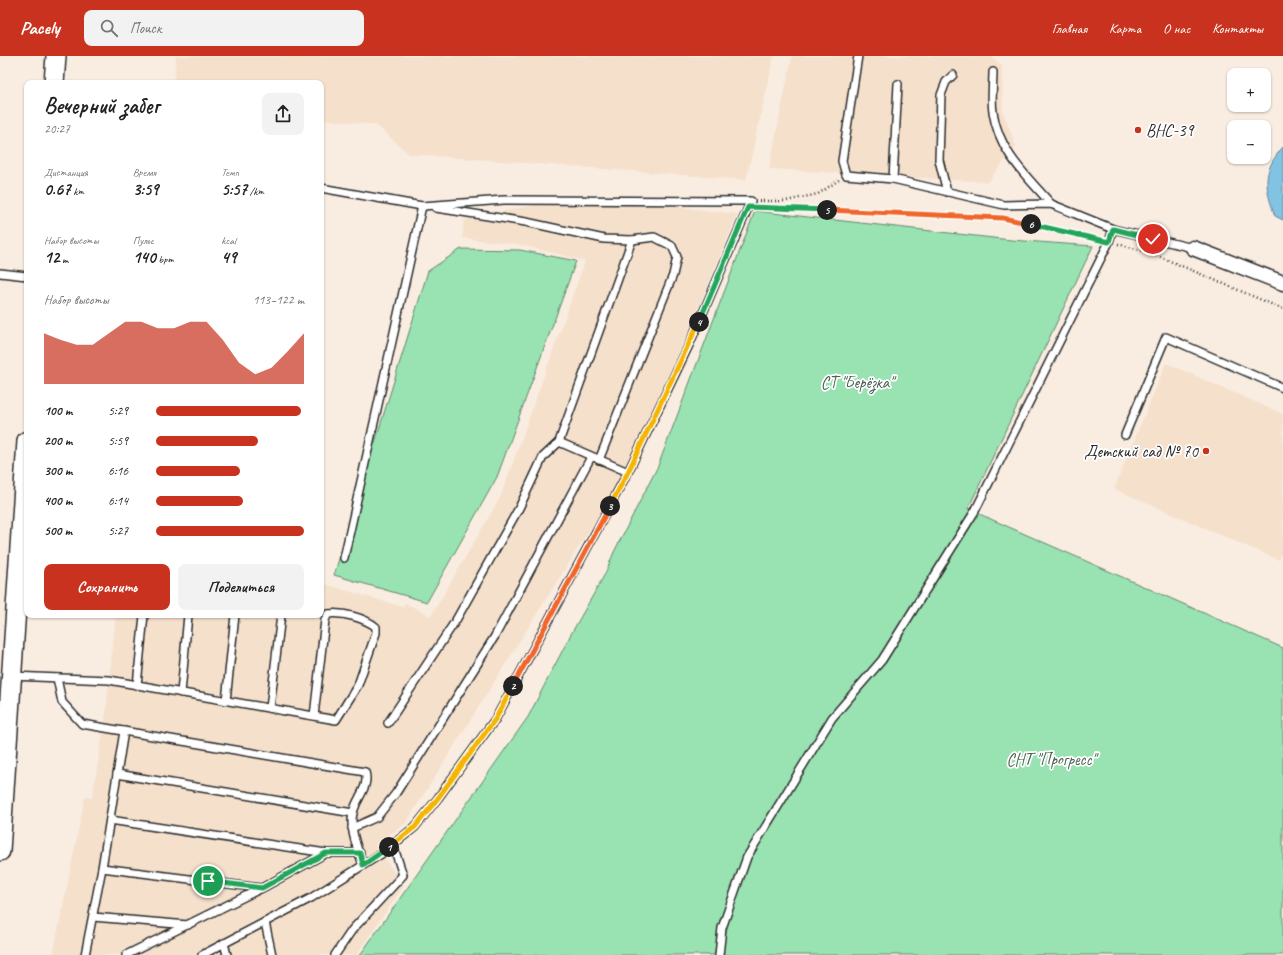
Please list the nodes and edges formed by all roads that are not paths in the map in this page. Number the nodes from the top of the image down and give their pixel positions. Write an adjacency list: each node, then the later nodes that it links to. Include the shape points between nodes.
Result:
1 (56, 56): 5 (main road)
2 (858, 56): 7 (lane, via 842,161 846,175)
3 (993, 72): 10 (lane, via 992,111 1000,141 1016,164)
4 (953, 75): 9 (lane, via 946,82 941,95 939,160)
5 (54, 80)
6 (898, 84): 7 (lane)
7 (893, 179): 9 (lane)
8 (324, 189): 11 (lane)
9 (947, 192): 10 (lane, via 1004,205)
10 (1051, 204): 12 (lane)
11 (422, 206): 13 (lane, via 526,222 604,239); 23 (lane, via 504,200 750,204 690,343); 25 (lane)
12 (1113, 229): 14 (lane); 60 (lane, via 1109,242 975,511 882,660 832,718 747,857 722,928)
13 (632, 240): 20 (lane); 22 (lane, via 654,237 672,246 677,257 673,275)
14 (1193, 248): 17 (street)
15 (0, 273): 16 (lane)
16 (24, 276)
17 (1283, 282)
18 (1283, 388): 19 (lane, via 1166,337)
19 (1125, 435)
20 (558, 442): 21 (lane); 37 (lane, via 543,457 519,508 456,620)
21 (591, 457): 22 (lane); 42 (lane, via 494,636 396,793 377,817)
22 (599, 460): 23 (lane)
23 (628, 472): 43 (lane, via 496,718 415,827)
24 (24, 488): 30 (main road)
25 (344, 558)
26 (144, 618): 32 (lane)
27 (188, 618): 33 (lane)
28 (235, 618): 34 (lane)
29 (281, 618): 35 (lane)
30 (12, 676): 31 (lane); 44 (main road)
31 (57, 678): 32 (lane, via 109,680); 38 (lane, via 62,702 82,724)
32 (137, 685): 33 (lane)
33 (181, 693): 34 (lane)
34 (226, 701): 35 (lane)
35 (270, 708): 36 (lane)
36 (314, 716): 36 (lane, via 336,720 358,685 376,633 376,627 369,621 335,613 328,614 325,620)
37 (388, 723)
38 (124, 731): 39 (lane); 40 (lane, via 365,772 366,785)
39 (117, 774): 40 (lane); 41 (lane)
40 (353, 813): 42 (lane)
41 (110, 820): 45 (lane); 48 (lane)
42 (352, 828): 46 (lane)
43 (393, 845): 47 (lane); 59 (lane, via 403,875 352,930)
44 (0, 851)
45 (326, 853): 46 (lane); 49 (lane)
46 (360, 853): 47 (lane)
47 (363, 865): 51 (lane, via 311,898)
48 (102, 868): 49 (lane); 50 (lane)
49 (262, 888): 52 (lane)
50 (92, 917): 52 (lane); 54 (lane)
51 (265, 922): 53 (lane); 58 (lane)
52 (188, 925): 55 (lane)
53 (224, 943): 56 (lane); 57 (lane)
54 (85, 955)
55 (126, 955)
56 (202, 955)
57 (226, 955)
58 (272, 955)
59 (335, 955)
60 (719, 955)

